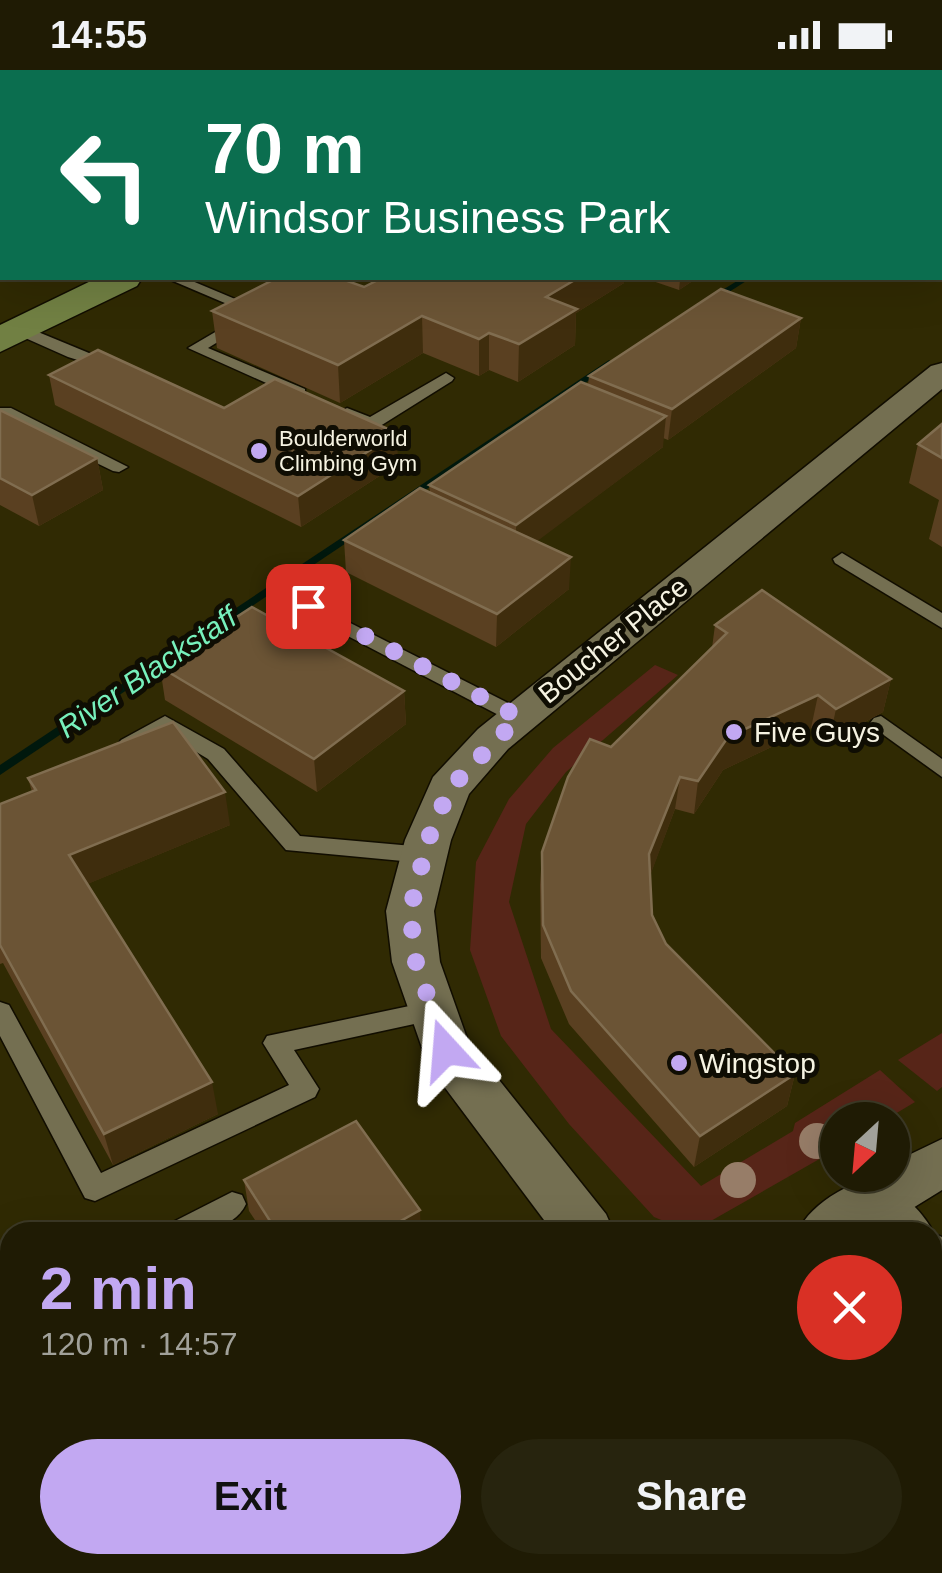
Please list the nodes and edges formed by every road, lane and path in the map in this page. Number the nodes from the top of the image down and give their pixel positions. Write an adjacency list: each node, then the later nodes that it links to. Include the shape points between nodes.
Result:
1 (120, 280): 3 (street)
2 (180, 280): 6 (lane, via 268,308 196,348 372,424)
3 (10, 335): 4 (lane)
4 (120, 368)
5 (942, 373): 12 (street, Boucher Place)
6 (446, 378)
7 (0, 414): 8 (lane)
8 (119, 468)
9 (842, 559): 11 (lane)
10 (308, 606): 12 (lane)
11 (942, 622)
12 (519, 717): 16 (street, Boucher Place, via 450,788)
13 (881, 722): 15 (lane)
14 (114, 753): 16 (lane, via 165,723 216,754 294,844)
15 (942, 770)
16 (424, 856): 17 (street, Boucher Place, via 410,911 416,962)
17 (433, 1011): 18 (lane, via 276,1044 306,1089 95,1190); 23 (street, Boucher Place, via 446,1050)
18 (0, 1012)
19 (942, 1162): 21 (street)
20 (232, 1204): 22 (lane)
21 (902, 1216): 24 (street)
22 (199, 1222)
23 (578, 1222)
24 (874, 1222)

